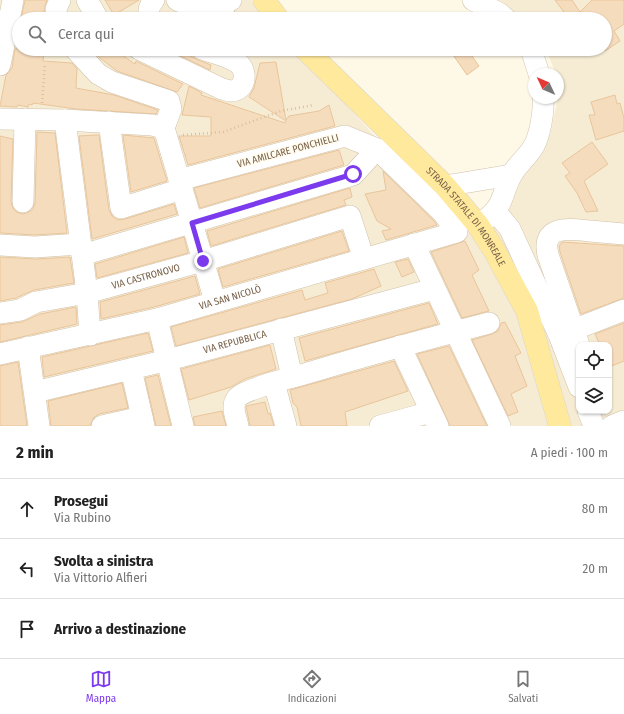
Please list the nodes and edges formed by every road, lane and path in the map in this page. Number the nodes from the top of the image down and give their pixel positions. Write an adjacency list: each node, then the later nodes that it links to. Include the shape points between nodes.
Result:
1 (13, 0): 21 (street)
2 (60, 0): 9 (street)
3 (87, 0): 10 (street)
4 (154, 0): 11 (street)
5 (231, 0): 8 (street, via 220,6)
6 (264, 0): 13 (main road)
7 (473, 0): 14 (street)
8 (181, 2): 12 (street)
9 (56, 12)
10 (94, 12)
11 (148, 12)
12 (203, 12)
13 (273, 12)
14 (497, 12)
15 (81, 56): 29 (street, via 98,74 112,82 169,101 171,109)
16 (154, 56): 17 (street, via 222,89 232,91 240,88 245,75 243,68)
17 (221, 56)
18 (312, 56): 33 (main road, STRADA STATALE DI MONREALE)
19 (533, 56): 22 (street)
20 (45, 64): 26 (path)
21 (0, 65)
22 (537, 68)
23 (543, 104): 31 (street, via 541,123 534,147)
24 (314, 105): 29 (path, via 281,110 223,132 181,135)
25 (0, 119): 26 (street)
26 (33, 119): 27 (street); 34 (street)
27 (65, 120): 28 (street); 43 (street)
28 (109, 122): 29 (street); 32 (street, VIA AMILCARE PONCHIELLI, via 121,208)
29 (164, 128): 32 (street)
30 (377, 149): 32 (street, VIA AMILCARE PONCHIELLI, via 345,136); 36 (street, via 353,174); 38 (street, VIA AMILCARE PONCHIELLI, via 443,213)
31 (511, 175): 33 (street); 35 (street)
32 (180, 184): 36 (street)
33 (445, 186): 37 (main road, STRADA STATALE DI MONREALE)
34 (23, 202)
35 (496, 212): 37 (street); 61 (street, via 510,229 560,336)
36 (192, 223): 43 (street); 44 (street)
37 (478, 225): 75 (main road, STRADA STATALE DI MONREALE, via 527,311)
38 (457, 232): 40 (street, VIA SAN NICOLÒ)
39 (624, 234): 55 (street, via 565,228 554,232 547,243 548,255)
40 (414, 244): 45 (street); 47 (street, VIA SAN NICOLÒ)
41 (0, 246): 43 (street)
42 (360, 248): 44 (street, VIA CASTRONOVO, via 350,216)
43 (81, 250): 46 (street)
44 (203, 261): 46 (street, VIA CASTRONOVO); 47 (street)
45 (434, 289): 52 (street, VIA REPUBBLICA); 53 (street)
46 (87, 293): 49 (street, VIA CASTRONOVO, via 36,302 20,310); 54 (street)
47 (215, 301): 50 (street, VIA SAN NICOLÒ)
48 (624, 310): 55 (street)
49 (0, 313)
50 (157, 319): 54 (street, VIA SAN NICOLÒ); 59 (street)
51 (489, 324): 53 (street)
52 (281, 329): 59 (street, VIA REPUBBLICA); 62 (street)
53 (456, 332): 56 (street); 74 (street)
54 (90, 335): 57 (street, VIA SAN NICOLÒ)
55 (576, 338)
56 (400, 346): 62 (street); 65 (street)
57 (28, 347): 58 (street, VIA SAN NICOLÒ); 63 (street)
58 (0, 354)
59 (168, 360): 60 (street, VIA REPUBBLICA); 70 (street)
60 (131, 369): 63 (street, VIA REPUBBLICA); 67 (street)
61 (576, 379)
62 (283, 380): 71 (street, via 237,398 234,408); 72 (street)
63 (35, 392): 68 (street)
64 (589, 414): 76 (street)
65 (434, 419): 73 (street)
66 (624, 421): 77 (street)
67 (143, 422): 69 (street)
68 (39, 426)
69 (102, 426)
70 (184, 426)
71 (238, 426)
72 (286, 426)
73 (380, 426)
74 (500, 426)
75 (560, 426)
76 (594, 426)
77 (612, 426)

